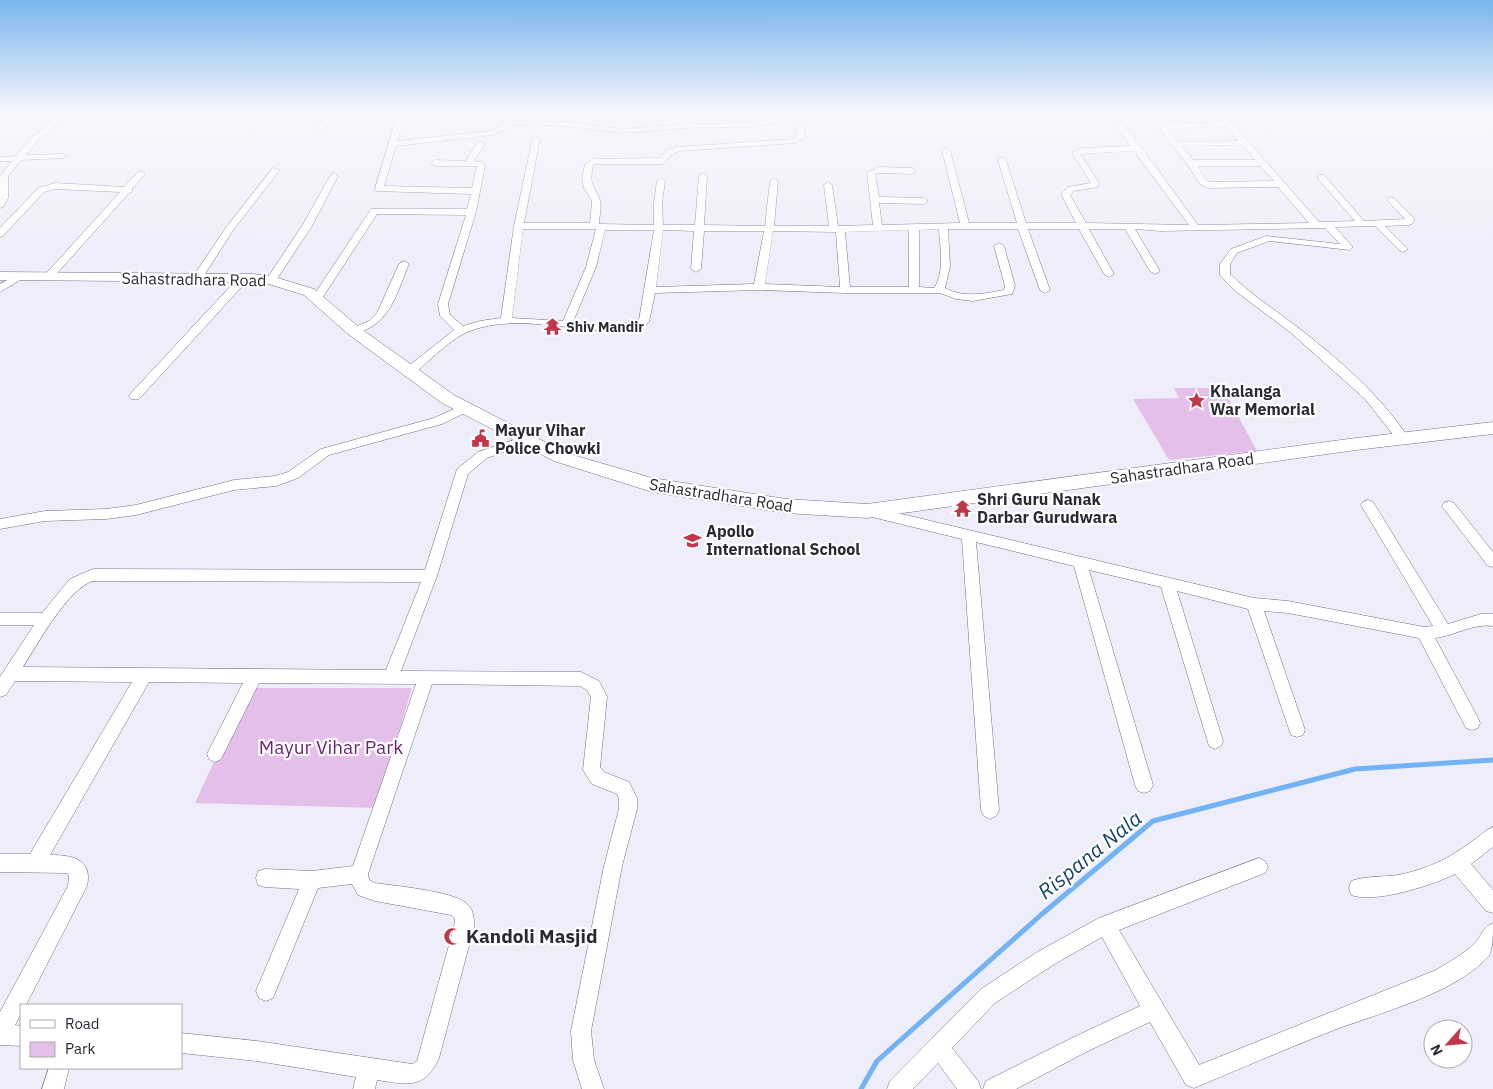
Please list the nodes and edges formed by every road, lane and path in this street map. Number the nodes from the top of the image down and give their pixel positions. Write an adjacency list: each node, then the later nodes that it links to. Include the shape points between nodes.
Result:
1 (15, 163): 21 (street)
2 (387, 163): 26 (street)
3 (435, 163): 12 (street)
4 (531, 163): 36 (street)
5 (591, 163): 42 (street, via 587,166 586,179 596,202)
6 (949, 163): 38 (street)
7 (1003, 163): 39 (street)
8 (1082, 163): 40 (street, via 1095,183 1071,189 1065,194)
9 (1147, 163): 43 (street)
10 (1191, 163): 11 (street); 22 (street, via 1208,185)
11 (1262, 163): 22 (street)
12 (468, 164): 25 (street, via 481,166)
13 (276, 170): 60 (street, via 230,228)
14 (912, 171): 27 (street, via 872,172)
15 (141, 174): 24 (street)
16 (334, 176): 62 (street, via 307,226)
17 (703, 176): 45 (street)
18 (1321, 177): 32 (street)
19 (661, 181): 44 (street)
20 (774, 181): 48 (street)
21 (1, 183): 30 (street, via 5,192)
22 (1281, 184): 34 (street)
23 (828, 185): 49 (street)
24 (129, 190): 50 (street, via 44,188); 59 (street)
25 (476, 191): 26 (street); 31 (street)
26 (376, 200): 31 (street); 70 (street)
27 (874, 200): 29 (street); 46 (street)
28 (1391, 200): 33 (street, via 1409,222)
29 (924, 201)
30 (0, 205)
31 (471, 212): 73 (street, via 443,304 445,316)
32 (1362, 224): 33 (street); 35 (street)
33 (1378, 224): 52 (street)
34 (1316, 225): 35 (street); 43 (street)
35 (1327, 225): 79 (street, via 1348,248 1269,238 1234,251 1223,271 1238,288 1294,330 1369,396)
36 (519, 226): 42 (street); 71 (street)
37 (943, 226): 38 (street); 47 (street); 65 (street, via 947,261)
38 (966, 226): 39 (street)
39 (1022, 226): 40 (street); 69 (street)
40 (1084, 226): 41 (street); 56 (street)
41 (1128, 226): 43 (street); 55 (street)
42 (598, 227): 44 (street); 72 (street, via 591,267)
43 (1195, 227)
44 (659, 228): 45 (street); 66 (street)
45 (699, 228): 48 (street); 54 (street)
46 (878, 228): 47 (street); 49 (street)
47 (914, 228): 68 (street)
48 (769, 229): 49 (street); 63 (street)
49 (837, 229): 67 (street)
50 (0, 234)
51 (999, 246): 65 (street, via 1010,286 1008,292 959,297)
52 (1403, 249)
53 (404, 264): 74 (street, via 382,314 373,323)
54 (696, 269)
55 (1155, 270)
56 (1109, 274)
57 (0, 276): 58 (main road, Sahastradhara Road)
58 (18, 276): 59 (main road, Sahastradhara Road); 64 (street)
59 (48, 277): 60 (main road, Sahastradhara Road)
60 (197, 278): 61 (main road, Sahastradhara Road)
61 (244, 278): 62 (main road, Sahastradhara Road); 76 (street)
62 (271, 280): 70 (main road, Sahastradhara Road, via 309,292)
63 (759, 287): 66 (street); 67 (street)
64 (0, 289)
65 (940, 289): 68 (street)
66 (650, 290): 72 (street, via 644,322 634,326 600,328)
67 (845, 290): 68 (street)
68 (914, 290)
69 (1045, 290)
70 (317, 298): 74 (main road, Sahastradhara Road)
71 (506, 321): 72 (street); 73 (street)
72 (567, 324)
73 (461, 330): 75 (street)
74 (354, 331): 75 (main road, Sahastradhara Road)
75 (410, 371): 77 (main road, Sahastradhara Road)
76 (135, 396)
77 (465, 408): 80 (main road, Sahastradhara Road); 84 (street, via 438,422 325,452 293,475 276,481 234,485 136,510 45,516)
78 (1493, 428): 79 (main road, Sahastradhara Road)
79 (1404, 439): 83 (main road, Sahastradhara Road)
80 (526, 440): 83 (main road, Sahastradhara Road, via 560,457 652,485 786,506); 88 (street, via 477,457 462,472)
81 (1368, 505): 94 (street)
82 (1449, 506): 87 (street)
83 (867, 511): 85 (street)
84 (0, 524)
85 (969, 536): 86 (street); 107 (street)
86 (1080, 562): 89 (street); 106 (street)
87 (1493, 562)
88 (430, 576): 92 (street, via 93,574 74,584); 99 (street)
89 (1168, 582): 90 (street); 104 (street)
90 (1254, 604): 95 (street, via 1288,607); 103 (street)
91 (0, 619): 92 (street)
92 (47, 619): 96 (street)
93 (1493, 620): 94 (street, via 1486,618)
94 (1444, 631): 95 (street)
95 (1424, 633): 102 (street)
96 (11, 674): 97 (street); 101 (street)
97 (145, 674): 98 (street); 111 (street)
98 (255, 676): 99 (street); 105 (street)
99 (391, 677): 100 (street)
100 (426, 678): 113 (street); 131 (street, via 581,679 596,687 599,697 591,770 598,778 623,788 628,798 628,809 613,866 581,1030 580,1046)
101 (0, 690)
102 (1472, 723)
103 (1297, 730)
104 (1215, 742)
105 (215, 754)
106 (1144, 786)
107 (990, 810)
108 (1493, 836): 110 (street)
109 (0, 863): 111 (street)
110 (1458, 863): 116 (street, via 1440,873 1386,887); 117 (street)
111 (35, 864): 122 (street, via 70,864 76,868 80,878)
112 (1259, 867): 118 (street)
113 (359, 874): 115 (street); 126 (street, via 361,886 365,889 448,904 465,916 424,1068 414,1075)
114 (265, 878): 115 (street)
115 (312, 880): 120 (street)
116 (1358, 888)
117 (1493, 904)
118 (1106, 925): 121 (street); 125 (street, via 1046,958 988,996)
119 (1493, 933): 128 (street, via 1489,943 1474,958 1428,984 1327,1022)
120 (266, 991)
121 (1154, 1010): 128 (street); 134 (street)
122 (0, 1034): 123 (street)
123 (20, 1036)
124 (182, 1043): 126 (street)
125 (938, 1046): 132 (street); 133 (street)
126 (368, 1068): 130 (street)
127 (59, 1069): 129 (street)
128 (1198, 1083)
129 (53, 1089)
130 (364, 1089)
131 (593, 1089)
132 (898, 1089)
133 (970, 1089)
134 (994, 1089)

